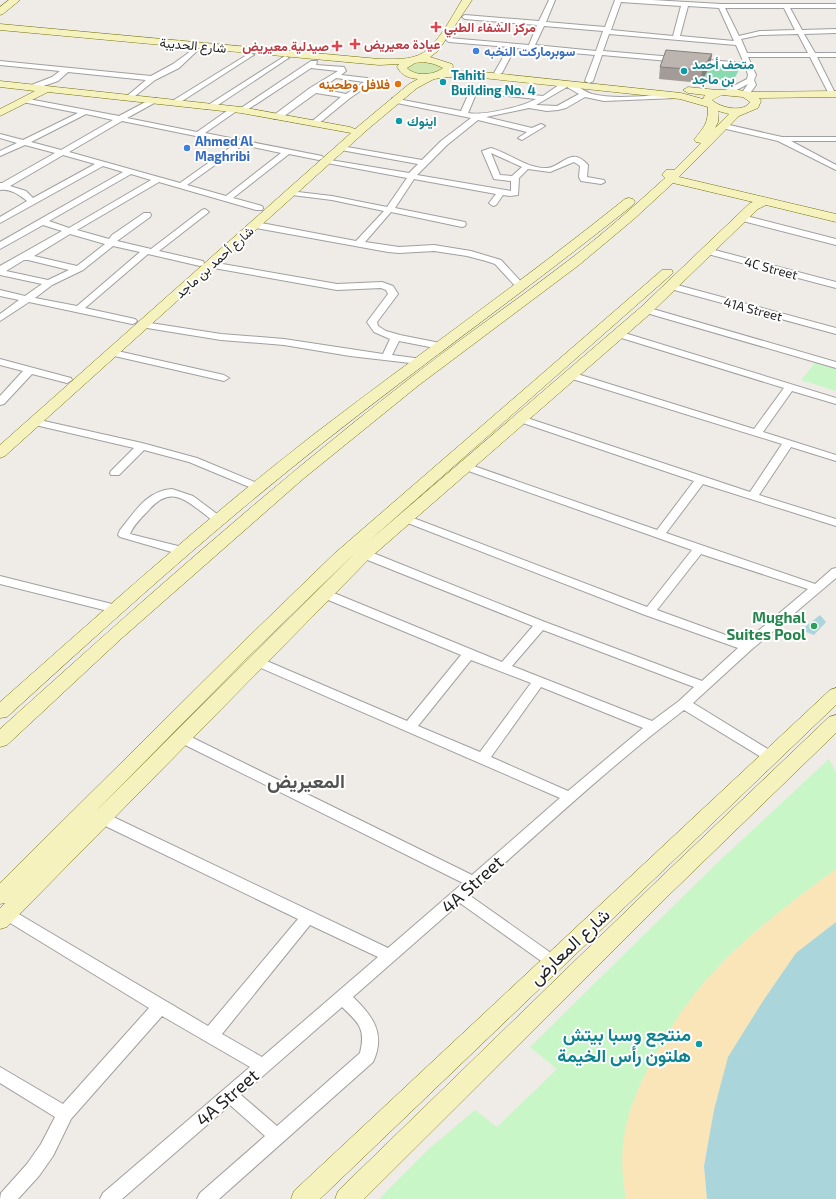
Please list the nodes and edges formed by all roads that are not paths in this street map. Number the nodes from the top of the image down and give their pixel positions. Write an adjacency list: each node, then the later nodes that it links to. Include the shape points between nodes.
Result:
1 (16, 0): 10 (street)
2 (467, 0): 30 (street, via 435,49)
3 (477, 0): 11 (street)
4 (552, 0): 12 (street)
5 (618, 0): 6 (street); 14 (street)
6 (685, 4): 7 (street); 18 (street)
7 (721, 6): 8 (street); 20 (street)
8 (786, 6): 9 (street); 16 (street)
9 (836, 6)
10 (0, 12)
11 (465, 17): 12 (street); 19 (street)
12 (543, 23): 14 (street); 22 (street)
13 (0, 27): 30 (street, شارع الحديبة, via 371,61)
14 (606, 30): 18 (street); 24 (street)
15 (0, 32): 23 (street, شارع الحديبة)
16 (799, 32): 17 (street); 20 (street, via 752,34); 27 (street)
17 (836, 32)
18 (676, 38): 20 (street)
19 (449, 40): 21 (street); 33 (street, via 442,51)
20 (738, 40): 26 (street)
21 (513, 46): 22 (street); 38 (street)
22 (531, 47): 24 (street)
23 (195, 50): 25 (street, شارع الحديبة); 41 (street, via 176,66)
24 (599, 53): 35 (street); 42 (street)
25 (250, 55): 29 (street, شارع الحديبة); 61 (street)
26 (745, 55): 27 (street); 35 (street)
27 (813, 55): 28 (street); 55 (street)
28 (836, 55)
29 (285, 58): 31 (street, شارع الحديبة); 64 (street)
30 (415, 60): 33 (street, شارع الحديبة); 37 (street, شارع أحمد بن ماجد, via 402,67)
31 (318, 61): 34 (street); 37 (street, شارع الحديبة, via 373,66)
32 (0, 63): 36 (street)
33 (444, 63): 38 (street, شارع الحديبة, via 467,70); 39 (street, via 448,69 446,72)
34 (308, 66): 40 (street, via 342,70); 66 (street)
35 (749, 66): 43 (street)
36 (67, 70): 41 (street); 46 (street, via 55,79)
37 (408, 73): 39 (street, شارع الحديبة); 76 (street, شارع أحمد بن ماجد, via 410,80 406,86)
38 (498, 73): 42 (street, شارع الحديبة)
39 (436, 75): 45 (street, شارع الحديبة, via 474,74); 60 (street, شارع أحمد بن ماجد, via 413,86)
40 (334, 76): 48 (street); 53 (street, via 368,81)
41 (152, 78): 56 (street)
42 (589, 81): 49 (street, شارع الحديبة)
43 (751, 83): 49 (street); 51 (street, via 758,90); 52 (street)
44 (0, 84): 46 (street)
45 (567, 84): 50 (street); 54 (street, شارع الحديبة); 57 (street)
46 (32, 88): 47 (street)
47 (47, 89): 56 (street); 58 (street)
48 (313, 90): 53 (street); 70 (street)
49 (722, 92): 52 (street, شارع الحديبة); 62 (street, via 708,97)
50 (584, 94): 54 (street, via 613,100); 63 (street, via 560,109)
51 (785, 94): 52 (street, شارع الحديبة); 55 (street)
52 (746, 95): 65 (street, via 754,99)
53 (347, 96): 73 (street)
54 (681, 96): 62 (street, شارع الحديبة)
55 (835, 96): 65 (street, via 792,99)
56 (130, 98): 59 (street)
57 (545, 98): 63 (street); 69 (street, via 477,91 473,93)
58 (26, 100): 67 (street); 68 (street)
59 (153, 100): 61 (street); 72 (street)
60 (395, 100): 69 (street); 85 (street, شارع أحمد بن ماجد)
61 (173, 103): 64 (street)
62 (711, 105): 65 (street, شارع الحديبة, via 728,111); 92 (street, via 714,118 709,131)
63 (529, 106): 71 (street)
64 (209, 107): 66 (street)
65 (750, 107): 75 (street, via 735,114)
66 (238, 110): 70 (street); 78 (street)
67 (85, 112): 72 (street); 83 (street)
68 (0, 114)
69 (464, 114): 71 (street)
70 (277, 117): 73 (street)
71 (477, 118): 77 (street); 91 (street)
72 (121, 120): 78 (street); 87 (street)
73 (314, 124): 76 (street)
74 (541, 126): 77 (street)
75 (724, 126): 81 (street); 92 (street)
76 (350, 130): 89 (street, شارع أحمد بن ماجد)
77 (533, 131): 80 (street)
78 (199, 134): 84 (street)
79 (0, 136): 83 (street)
80 (522, 138)
81 (781, 139): 82 (street); 94 (street)
82 (835, 139)
83 (22, 142): 87 (street); 88 (street)
84 (243, 142): 86 (street); 102 (street)
85 (341, 148): 89 (street, شارع أحمد بن ماجد); 91 (street)
86 (288, 152): 89 (street); 106 (street)
87 (64, 153): 90 (street); 101 (street)
88 (0, 154)
89 (323, 160): 96 (street); 103 (street, شارع أحمد بن ماجد); 110 (street, شارع أحمد بن ماجد)
90 (102, 163): 95 (street); 107 (street)
91 (423, 163): 96 (street)
92 (682, 163): 99 (street); 105 (street, via 684,172 690,177); 135 (street)
93 (527, 166): 98 (street); 98 (street, via 491,150 486,151 496,176); 100 (street, via 550,171 567,160 578,161 584,165 584,179)
94 (836, 168)
95 (130, 171): 97 (street); 118 (street)
96 (411, 178): 104 (street); 111 (street)
97 (158, 179): 102 (street); 121 (street)
98 (515, 179): 104 (street, via 515,193)
99 (671, 179): 105 (street); 198 (street, via 575,262 414,382 298,476 122,629)
100 (601, 182)
101 (1, 186): 107 (street, via 23,193)
102 (182, 186): 106 (street)
103 (292, 193): 111 (street); 120 (street, شارع أحمد بن ماجد)
104 (501, 193): 109 (street)
105 (747, 194): 108 (street); 112 (street); 115 (street)
106 (226, 199): 110 (street)
107 (32, 201): 117 (street)
108 (766, 201): 115 (street); 116 (street)
109 (493, 203)
110 (259, 208): 129 (street, شارع أحمد بن ماجد)
111 (389, 210): 119 (street); 124 (street)
112 (836, 211)
113 (205, 212): 126 (street)
114 (147, 215): 123 (street, via 115,237)
115 (738, 215): 122 (street); 127 (street, via 730,229); 205 (street, via 340,557)
116 (836, 217)
117 (0, 220)
118 (42, 222): 121 (street); 125 (street)
119 (462, 224)
120 (256, 225): 124 (street); 129 (street, شارع أحمد بن ماجد)
121 (68, 231): 123 (street); 128 (street)
122 (836, 242)
123 (111, 243): 126 (street); 130 (street)
124 (359, 243): 135 (street, via 399,250 434,248 468,253 498,262)
125 (0, 246)
126 (149, 251): 129 (street); 138 (street)
127 (707, 251): 133 (street, 4C Street); 134 (street)
128 (25, 257): 130 (street); 131 (street)
129 (205, 264): 141 (street, شارع أحمد بن ماجد); 144 (street, via 337,287 375,284 386,286 394,294 372,324 378,331)
130 (77, 269): 132 (street)
131 (0, 271): 132 (street)
132 (49, 283): 137 (street)
133 (836, 285)
134 (670, 286): 139 (street); 142 (street, 41A Street)
135 (521, 287): 145 (street)
136 (0, 293): 137 (street)
137 (28, 300): 138 (street); 140 (street)
138 (78, 310): 141 (street)
139 (646, 310): 143 (street); 150 (street)
140 (0, 318)
141 (138, 323): 146 (street, شارع أحمد بن ماجد); 147 (street, via 221,337 284,342); 154 (street, شارع أحمد بن ماجد)
142 (836, 331)
143 (618, 334): 152 (street); 155 (street)
144 (396, 337): 145 (street); 147 (street)
145 (440, 346): 148 (street)
146 (113, 353): 153 (street); 159 (street, شارع أحمد بن ماجد)
147 (386, 357): 148 (street)
148 (419, 361): 169 (street)
149 (2, 364): 151 (street)
150 (836, 365)
151 (30, 370): 154 (street); 157 (street)
152 (570, 375): 158 (street); 160 (street)
153 (224, 378)
154 (67, 380): 161 (street, شارع أحمد بن ماجد)
155 (790, 387): 156 (street); 160 (street)
156 (836, 401)
157 (0, 402)
158 (521, 418): 166 (street); 168 (street)
159 (35, 422): 163 (street); 164 (street, شارع أحمد بن ماجد)
160 (757, 433): 162 (street)
161 (0, 439)
162 (788, 443): 165 (street); 170 (street)
163 (142, 446): 167 (street); 169 (street, via 193,460)
164 (0, 453)
165 (836, 458)
166 (464, 466): 171 (street); 174 (street)
167 (115, 473)
168 (701, 480): 170 (street); 174 (street)
169 (258, 487): 172 (street)
170 (753, 496): 173 (street)
171 (404, 518): 177 (street); 183 (street)
172 (219, 520): 176 (street); 176 (street, via 186,496 170,493 156,497 124,532 127,537)
173 (836, 523)
174 (659, 535): 175 (street)
175 (700, 549): 180 (street); 183 (street)
176 (182, 551): 182 (street)
177 (364, 554): 181 (street); 184 (street)
178 (836, 572): 180 (street, 4A Street)
179 (0, 580): 182 (street)
180 (816, 588): 185 (street, 4A Street)
181 (325, 594): 186 (street); 187 (street)
182 (116, 609): 193 (street)
183 (649, 612): 185 (street)
184 (541, 625): 188 (street); 190 (street)
185 (747, 647): 190 (street, 4A Street)
186 (469, 654): 188 (street); 195 (street)
187 (258, 662): 195 (street); 197 (street)
188 (504, 668): 189 (street)
189 (539, 681): 196 (street); 200 (street)
190 (703, 686): 192 (street, 4A Street)
191 (836, 694): 199 (street, شارع المعارض)
192 (684, 704): 196 (street, 4A Street); 199 (street)
193 (3, 707)
194 (836, 722): 222 (street, شارع المعارض)
195 (410, 727): 200 (street)
196 (654, 727): 201 (street, 4A Street)
197 (182, 738): 202 (street); 203 (street)
198 (0, 740)
199 (771, 757): 209 (street, شارع المعارض)
200 (483, 758): 201 (street)
201 (570, 797): 203 (street, 4A Street)
202 (102, 818): 206 (street); 207 (street)
203 (474, 882): 204 (street, 4A Street)
204 (459, 895): 208 (street, 4A Street); 209 (street)
205 (0, 896)
206 (3, 918): 211 (street)
207 (307, 918): 208 (street); 212 (street)
208 (390, 956): 210 (street, 4A Street)
209 (553, 962): 221 (street, شارع المعارض)
210 (342, 997): 213 (street, 4A Street); 217 (street, via 365,1018 371,1031 367,1057)
211 (160, 1007): 212 (street); 216 (street)
212 (211, 1035): 213 (street)
213 (264, 1066): 215 (street, 4A Street)
214 (0, 1074): 216 (street)
215 (230, 1095): 217 (street); 219 (street, 4A Street)
216 (65, 1114): 218 (street, via 47,1150)
217 (277, 1136): 220 (street)
218 (7, 1199)
219 (109, 1199)
220 (206, 1199)
221 (303, 1199)
222 (347, 1199)

